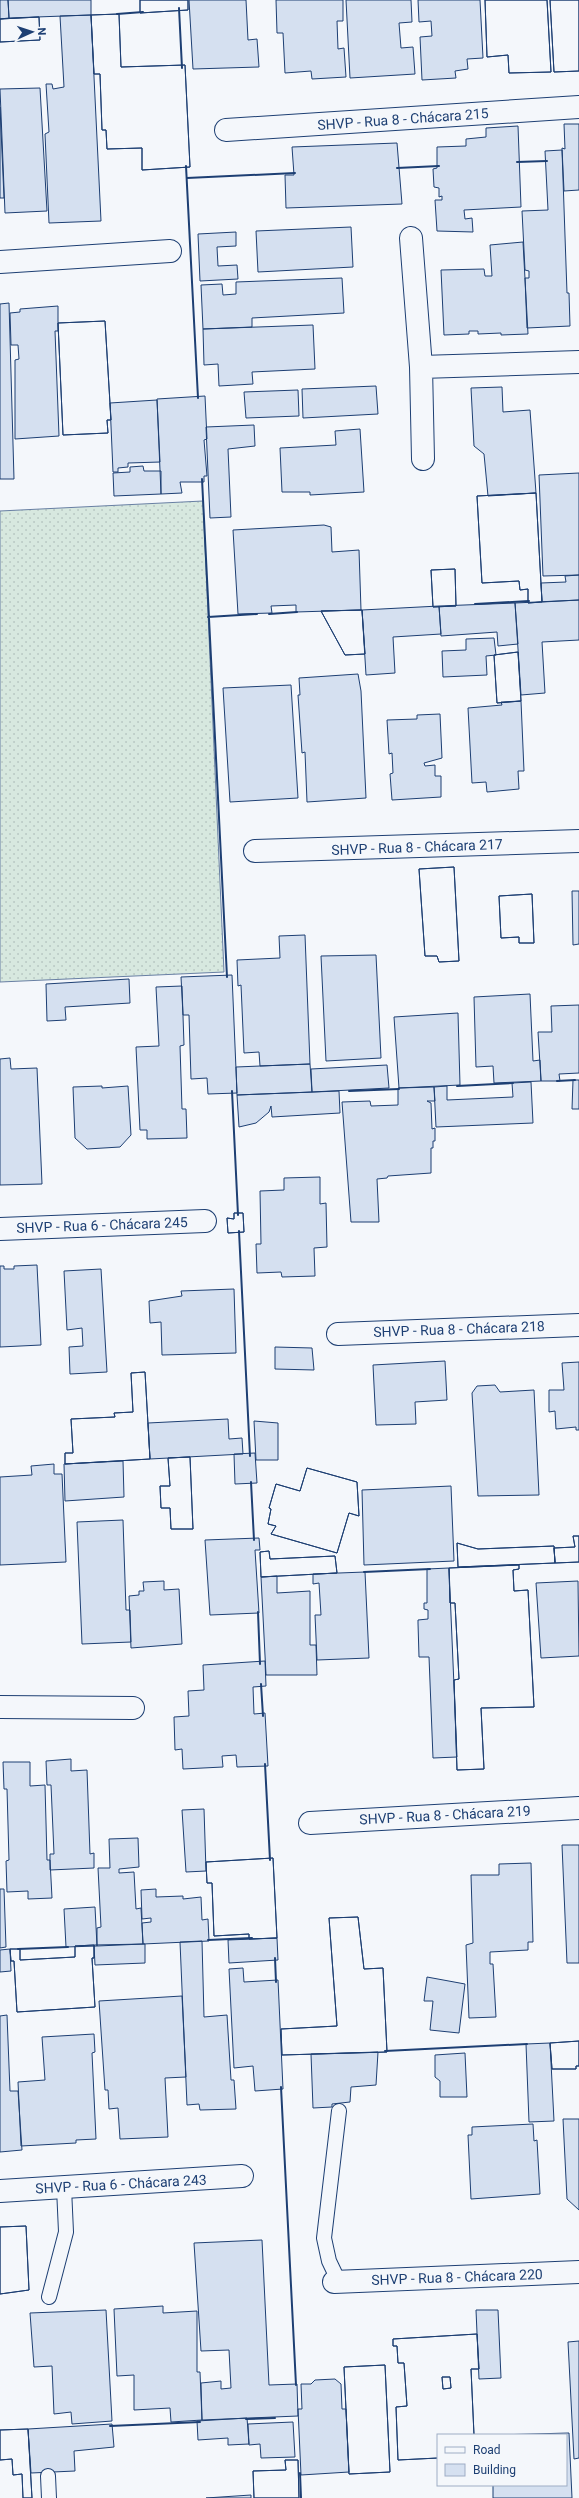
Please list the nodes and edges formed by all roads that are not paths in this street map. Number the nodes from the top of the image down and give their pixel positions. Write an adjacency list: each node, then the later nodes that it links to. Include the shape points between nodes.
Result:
1 (579, 107): 2 (street, SHVP - Rua 8 - Chácara 215)
2 (226, 130)
3 (411, 238): 7 (street)
4 (170, 251): 5 (street)
5 (0, 262)
6 (579, 362): 7 (street)
7 (421, 367): 8 (street)
8 (423, 459)
9 (579, 841): 10 (street, SHVP - Rua 8 - Chácara 217)
10 (256, 851)
11 (205, 1221): 12 (street, SHVP - Rua 6 - Chácara 245)
12 (0, 1229)
13 (579, 1325): 14 (street, SHVP - Rua 8 - Chácara 218)
14 (338, 1334)
15 (0, 1707): 16 (street)
16 (133, 1708)
17 (579, 1808): 18 (street, SHVP - Rua 8 - Chácara 219)
18 (310, 1823)
19 (339, 2110): 24 (lane, via 324,2238)
20 (242, 2176): 21 (street, SHVP - Rua 6 - Chácara 243)
21 (64, 2188): 22 (street, SHVP - Rua 6 - Chácara 243); 25 (lane, via 66,2232)
22 (0, 2191)
23 (579, 2272): 24 (street, SHVP - Rua 8 - Chácara 220)
24 (337, 2282)
25 (49, 2297)
26 (48, 2476): 27 (lane)
27 (49, 2498)

